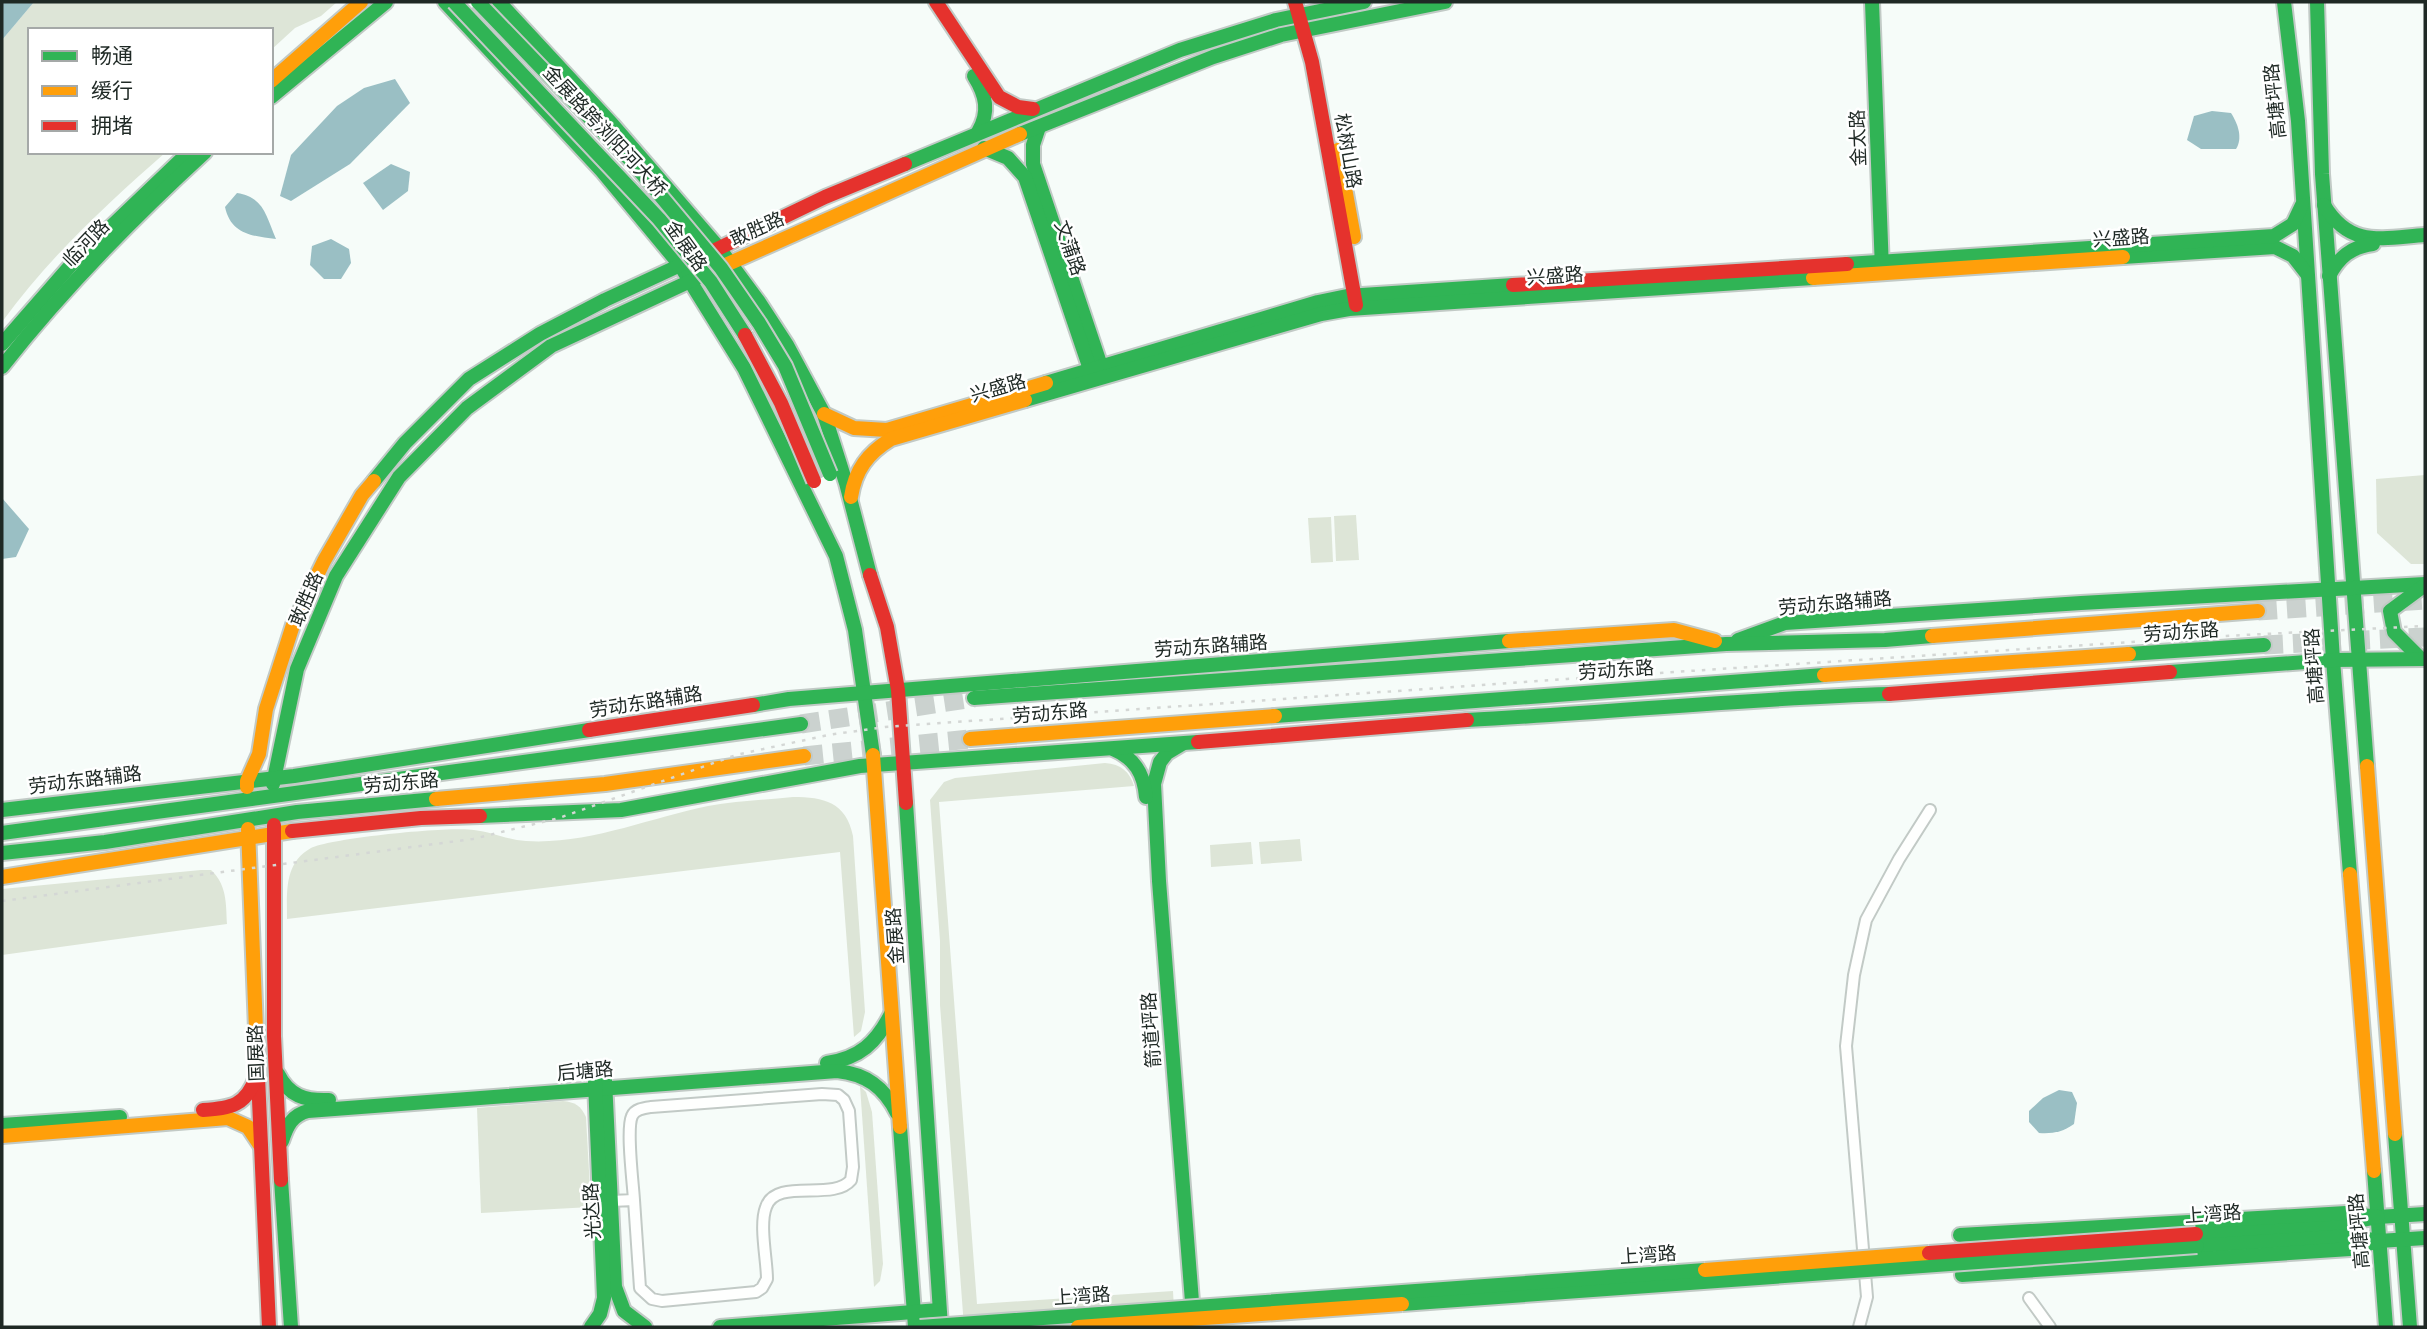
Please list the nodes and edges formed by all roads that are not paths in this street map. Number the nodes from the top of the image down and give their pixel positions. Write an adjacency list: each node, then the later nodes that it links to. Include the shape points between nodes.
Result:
1 (361, 2): 17 (main road)
2 (386, 2): 18 (main road)
3 (445, 2): 31 (main road, 金展路, via 602,171)
4 (454, 2): 42 (main road, 金展路跨浏阳河大桥, bridge, via 532,79 700,267 759,358)
5 (478, 2): 41 (main road, 金展路跨浏阳河大桥, bridge, via 658,189 717,260 778,353)
6 (499, 2): 29 (main road, 金展路)
7 (925, 2): 21 (main road, via 982,90 987,110)
8 (936, 2): 19 (main road, via 999,97)
9 (1364, 2): 15 (main road, 敢胜路)
10 (1445, 2): 16 (main road, 敢胜路)
11 (1872, 2): 32 (main road, 金太路)
12 (1880, 2): 32 (main road, 金太路)
13 (2284, 2): 25 (main road, 高塘坪路)
14 (2317, 2): 26 (main road)
15 (1302, 8): 16 (main road, 松树山路); 19 (main road, 敢胜路, via 1180,50)
16 (1308, 29): 20 (main road, 敢胜路, via 1213,57); 36 (main road, 松树山路)
17 (273, 79)
18 (273, 95)
19 (1034, 109): 21 (main road, 敢胜路)
20 (1039, 127): 22 (main road, 敢胜路); 39 (main road, 文蒲路, via 1033,164)
21 (978, 132): 29 (main road, 敢胜路)
22 (984, 148): 30 (main road, 敢胜路); 39 (main road, 文蒲路, via 1009,157 1026,177)
23 (187, 154): 37 (main road, 临河路, via 71,265)
24 (203, 154): 38 (main road, 临河路, via 32,328)
25 (2302, 205): 32 (main road, 兴盛路, via 2293,225 2274,236); 33 (main road, 高塘坪路)
26 (2324, 205): 27 (main road, via 2337,226 2350,235); 34 (main road)
27 (2425, 235)
28 (2425, 242): 34 (main road, via 2359,245 2343,254)
29 (719, 248): 30 (main road, 金展路); 31 (main road, 敢胜路)
30 (729, 263): 35 (main road, 敢胜路); 40 (main road, 金展路, via 787,345)
31 (680, 265): 35 (main road, 金展路); 68 (main road, 敢胜路, via 541,334 469,379 405,443 362,495 309,589 279,665 259,754)
32 (1887, 267): 33 (main road, 兴盛路, via 2275,247 2293,256); 36 (main road, 兴盛路)
33 (2307, 274): 48 (main road, 高塘坪路)
34 (2329, 276): 47 (main road)
35 (690, 282): 45 (main road, 金展路, via 744,368); 67 (main road, 敢胜路, via 551,346 467,408 399,477 336,576 297,669)
36 (1360, 302): 39 (main road, 兴盛路)
37 (2, 344)
38 (2, 367)
39 (1098, 373): 40 (main road, 兴盛路, via 887,430 857,430); 43 (main road, 兴盛路, via 891,439 862,462)
40 (824, 414): 43 (main road, 金展路)
41 (830, 474): 44 (main road, 金展路)
42 (814, 481): 45 (main road, 金展路)
43 (850, 502): 44 (main road, 金展路)
44 (861, 547): 56 (main road, 金展路, via 887,627)
45 (836, 556): 57 (main road, 金展路)
46 (2425, 584): 47 (main road, 劳动东路辅路); 52 (main road, via 2390,611 2394,632)
47 (2354, 588): 48 (main road, 劳动东路辅路); 54 (main road)
48 (2329, 589): 50 (main road, 劳动东路辅路, via 1785,623); 53 (main road, 高塘坪路)
49 (2258, 611): 50 (main road, 劳动东路, via 1885,640)
50 (1727, 644): 56 (main road, 劳动东路辅路, via 1674,630); 59 (main road, 劳动东路)
51 (2264, 645): 55 (main road, 劳动东路)
52 (2423, 659): 54 (main road)
53 (2333, 660): 54 (main road); 58 (main road, via 1903,693); 93 (main road, 高塘坪路)
54 (2359, 660): 92 (main road)
55 (1684, 684): 58 (main road); 61 (main road, 劳动东路)
56 (898, 690): 57 (main road, 劳动东路辅路); 65 (main road, 金展路)
57 (865, 692): 66 (main road, 金展路); 67 (main road, 劳动东路辅路, via 789,699)
58 (1789, 697): 62 (main road)
59 (974, 698)
60 (801, 724): 69 (main road, 劳动东路)
61 (970, 739)
62 (1185, 743): 63 (main road); 111 (main road, 箭道坪路, via 1160,762 1154,784)
63 (1112, 748): 65 (main road); 110 (main road, 箭道坪路, via 1130,757 1146,785)
64 (804, 756): 73 (main road, 劳动东路, via 605,784)
65 (904, 763): 66 (main road); 101 (main road, 金展路)
66 (874, 765): 76 (main road, via 621,810 421,818); 80 (main road, 金展路)
67 (273, 778): 68 (main road, 劳动东路辅路); 69 (main road, 国展路)
68 (247, 781): 70 (main road, 国展路); 71 (main road, 劳动东路辅路)
69 (272, 797): 70 (main road, 劳动东路); 73 (main road, 国展路)
70 (248, 800): 74 (main road, 国展路); 75 (main road, 劳动东路)
71 (2, 810)
72 (1930, 810): 112 (street, via 1866,920 1854,975 1846,1046 1867,1297)
73 (273, 816): 74 (main road, 劳动东路); 76 (main road, 国展路)
74 (247, 820): 77 (main road, 国展路); 78 (main road, 劳动东路)
75 (2, 833)
76 (275, 833): 77 (main road); 81 (main road, 国展路)
77 (248, 836): 79 (main road); 82 (main road, 国展路)
78 (2, 853)
79 (2, 877)
80 (891, 1014): 83 (main road, 后塘路, via 871,1046 843,1062); 84 (main road, 金展路)
81 (276, 1069): 83 (main road, 后塘路, via 290,1094 308,1101); 87 (main road, 国展路)
82 (258, 1072): 85 (main road, via 253,1088 234,1107); 88 (main road, 国展路)
83 (600, 1085): 84 (main road, 后塘路, via 846,1071 879,1086); 87 (main road, 后塘路, via 299,1113 288,1124); 90 (main road, 光达路); 105 (main road, 光达路, via 604,1298)
84 (898, 1116): 102 (main road, 金展路)
85 (2, 1125)
86 (2, 1136): 88 (main road, via 228,1118 255,1133)
87 (279, 1152): 104 (main road, 国展路)
88 (261, 1153): 103 (main road, 国展路)
89 (634, 1200): 89 (street, via 640,1288 645,1294 662,1301 756,1292 767,1279 765,1210 771,1199 783,1193 842,1187 851,1180 847,1105 838,1095 822,1094 636,1111 630,1129); 90 (street)
90 (611, 1201): 106 (main road, 光达路, via 617,1298 627,1316)
91 (2425, 1214): 92 (main road, 上湾路)
92 (2403, 1215): 93 (main road, 上湾路); 96 (main road)
93 (2378, 1217): 94 (main road, 上湾路, via 2346,1213); 97 (main road, 上湾路); 98 (main road, 高塘坪路)
94 (1960, 1235)
95 (2425, 1238): 96 (main road, 上湾路)
96 (2405, 1239): 98 (main road, 上湾路); 115 (main road)
97 (2197, 1240): 98 (main road, 上湾路, via 2349,1236); 102 (main road, 上湾路, bridge); 109 (main road, 上湾路, bridge)
98 (2379, 1241): 99 (main road, 上湾路, via 2350,1250); 114 (main road, 高塘坪路)
99 (1962, 1275)
100 (2029, 1298): 113 (street)
101 (939, 1310): 102 (main road, 上湾路); 108 (main road, 金展路)
102 (917, 1322): 107 (main road, 上湾路)
103 (269, 1327)
104 (291, 1327)
105 (591, 1327)
106 (645, 1327)
107 (720, 1327)
108 (941, 1327)
109 (1078, 1327)
110 (1185, 1327)
111 (1194, 1327)
112 (1859, 1327)
113 (2050, 1327)
114 (2386, 1327)
115 (2410, 1327)

